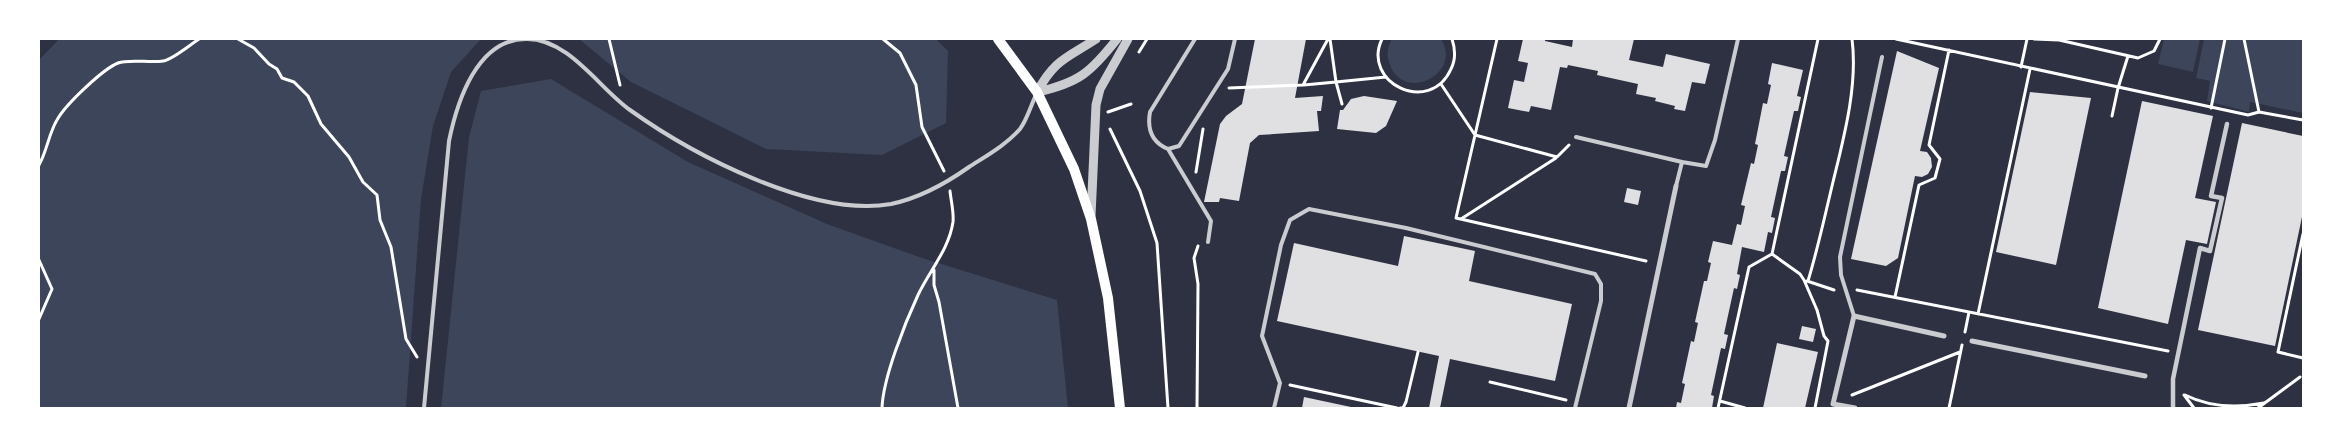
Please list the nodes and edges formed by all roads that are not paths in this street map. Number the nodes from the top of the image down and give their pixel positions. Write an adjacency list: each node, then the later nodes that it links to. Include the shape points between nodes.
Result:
1 (998, 39): 9 (main road)
2 (1096, 39): 9 (street, via 1059,62 1048,72)
3 (1117, 39): 9 (street, via 1083,76 1062,87)
4 (1128, 39): 15 (street, via 1100,88 1096,105)
5 (1195, 39): 12 (lane, via 1150,112 1148,125 1151,135 1159,146)
6 (1234, 39): 12 (lane, via 1228,69 1218,88 1179,146)
7 (1738, 39): 13 (lane, via 1716,140 1706,166)
8 (1882, 57): 17 (lane, via 1840,258 1840,275)
9 (1037, 92): 15 (main road, via 1074,168); 21 (lane, via 1021,128 949,181 906,201 856,206 820,202 758,180 706,156 629,109 568,55 549,43 527,39 507,43 490,52 477,69 465,86 455,112 449,141)
10 (2227, 124): 27 (street, via 2211,196 2222,198 2210,251 2200,248 2172,379)
11 (1576, 137): 13 (lane)
12 (1168, 149): 16 (lane, via 1210,221)
13 (1682, 162): 14 (lane)
14 (1676, 186): 25 (street)
15 (1091, 219): 22 (main road, via 1108,298)
16 (1208, 242)
17 (1854, 316): 18 (street); 26 (street, via 1833,404)
18 (1944, 336)
19 (1972, 341): 20 (street)
20 (2145, 376)
21 (424, 408)
22 (1120, 408)
23 (1274, 408): 24 (lane, via 1280,383 1262,336 1281,245 1290,220 1309,209 1406,228 1595,274 1601,284 1601,301)
24 (1575, 408)
25 (1629, 408)
26 (1855, 408)
27 (2173, 408)

